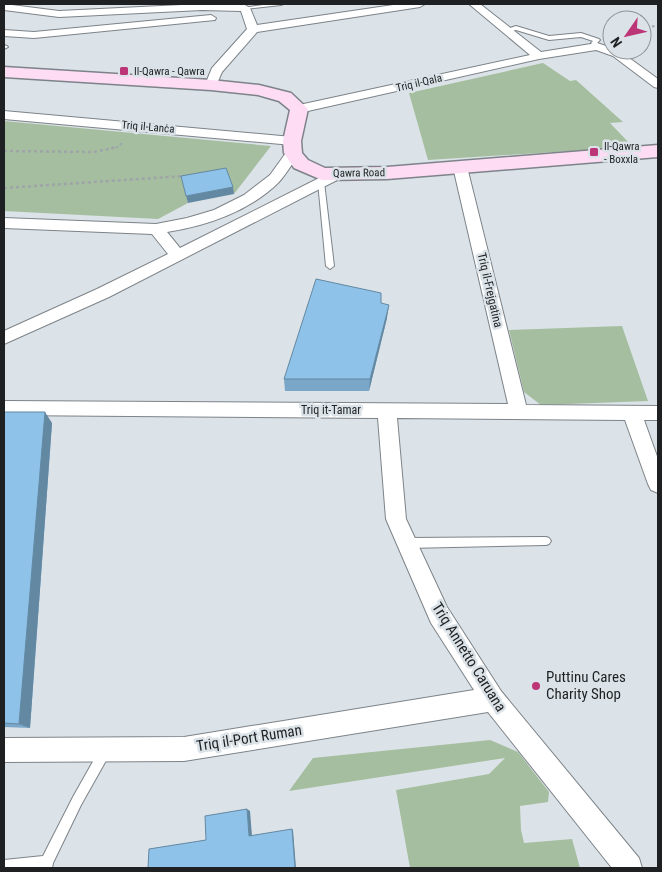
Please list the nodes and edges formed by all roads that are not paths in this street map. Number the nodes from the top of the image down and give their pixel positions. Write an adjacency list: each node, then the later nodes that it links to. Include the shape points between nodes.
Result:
1 (281, 4): 6 (lane)
2 (420, 4): 8 (street)
3 (474, 4): 9 (street)
4 (4, 7): 5 (street, via 59,14)
5 (202, 7): 6 (street); 7 (street, via 143,16)
6 (246, 11): 8 (street); 10 (street, via 34,35)
7 (40, 23)
8 (253, 29): 15 (street, via 216,71)
9 (507, 30): 11 (lane, via 516,28 549,38 580,35 597,40 594,43); 12 (street)
10 (4, 33)
11 (597, 46): 12 (street); 14 (street, via 617,54)
12 (538, 56): 16 (street, Triq il-Qala)
13 (4, 72): 15 (street)
14 (658, 84)
15 (211, 85): 16 (street, via 259,90 285,97)
16 (299, 110): 18 (street)
17 (4, 115): 18 (street, Triq il-Lanċa, via 135,126)
18 (293, 147): 21 (street, Qawra Road, via 301,164); 23 (street, via 275,178 240,203 187,224)
19 (658, 151): 20 (street, Qawra Road)
20 (460, 167): 21 (street, Qawra Road); 29 (street, Triq il-Frejgatina)
21 (328, 179): 24 (street); 25 (lane)
22 (4, 223): 23 (street)
23 (156, 229): 24 (street)
24 (178, 256): 26 (street)
25 (330, 266)
26 (4, 338)
27 (4, 408): 28 (street, Triq it-Tamar)
28 (387, 410): 29 (street, Triq it-Tamar); 34 (street, Triq Annetto Caruana, via 396,518)
29 (519, 413): 31 (street, Triq it-Tamar)
30 (658, 413): 31 (street, Triq it-Tamar)
31 (632, 414): 32 (street)
32 (658, 484)
33 (546, 541): 34 (lane)
34 (407, 544): 35 (street, Triq Annetto Caruana, via 439,615)
35 (493, 699): 36 (street, Triq il-Port Ruman, via 184,749); 40 (street, Triq Annetto Caruana)
36 (107, 748): 37 (street, Triq il-Port Ruman); 38 (lane, via 77,801)
37 (4, 750)
38 (47, 865): 39 (lane)
39 (4, 866)
40 (629, 868)

